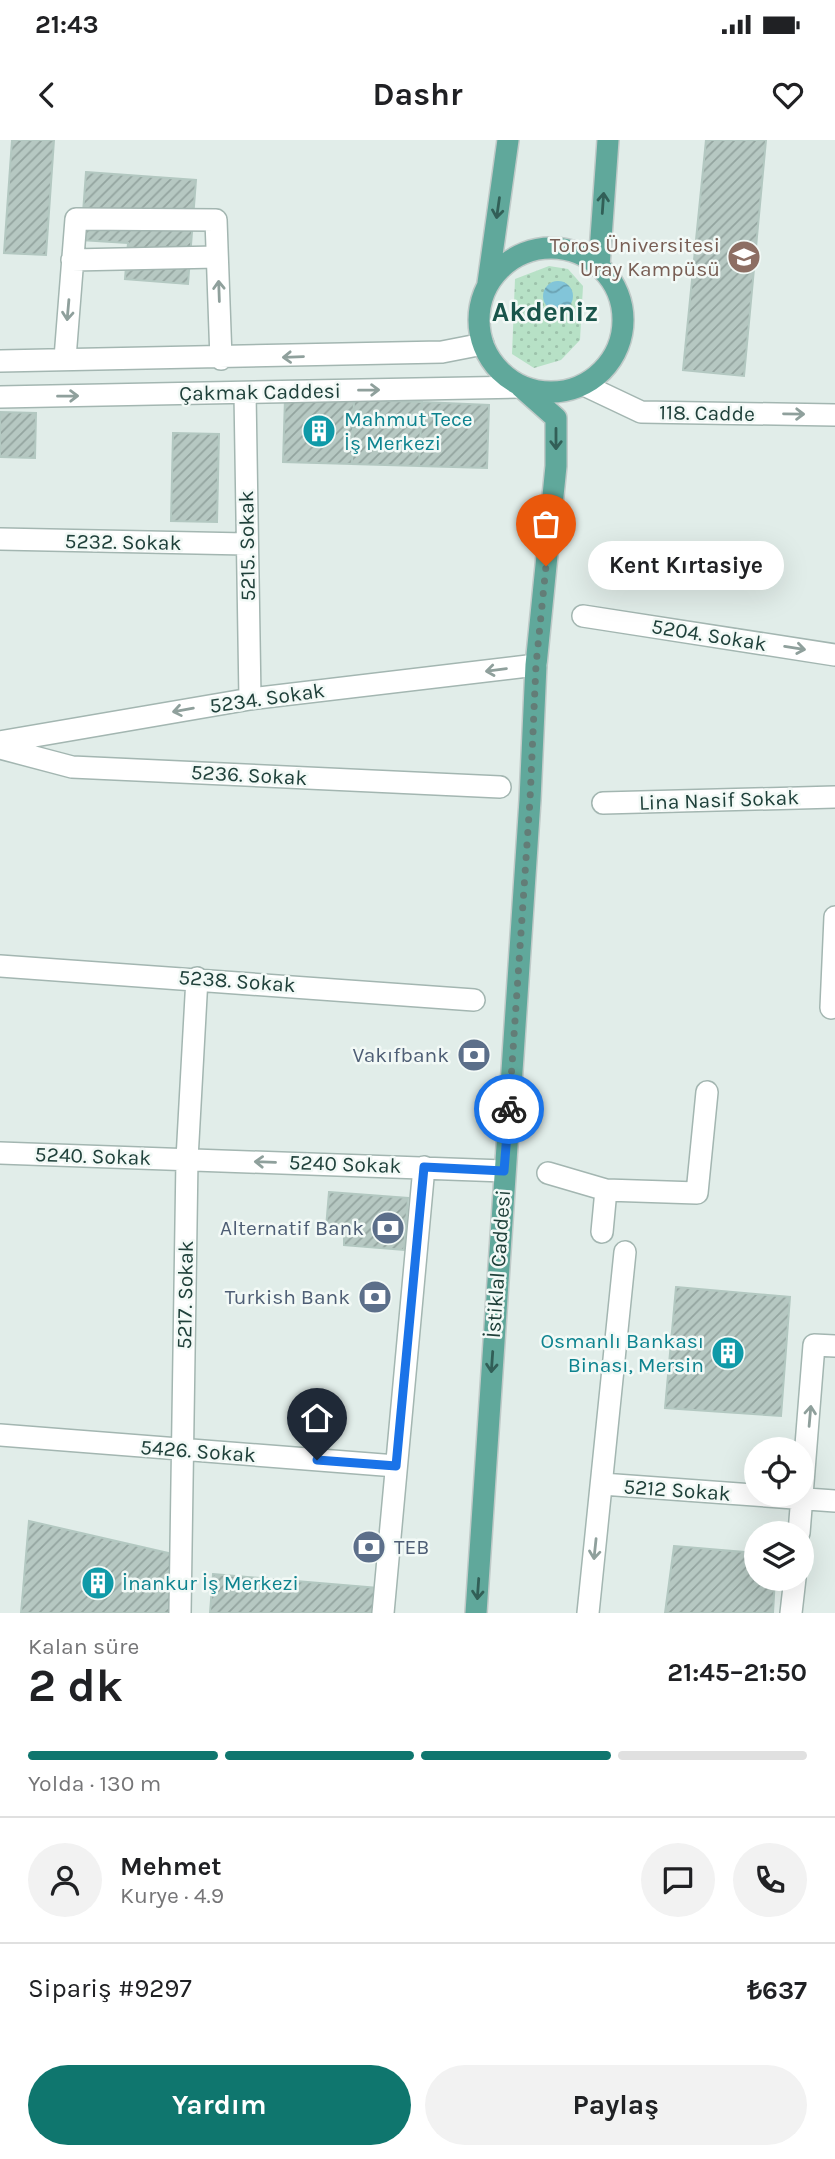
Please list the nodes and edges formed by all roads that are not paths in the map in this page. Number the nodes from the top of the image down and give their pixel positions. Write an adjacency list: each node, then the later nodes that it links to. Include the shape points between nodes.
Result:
1 (508, 140): 6 (main road, one-way to 6)
2 (608, 140): 5 (main road, one-way to 2)
3 (218, 257): 4 (street); 4 (street, via 216,220 76,219); 9 (street, one-way to 3)
4 (72, 260): 8 (street, one-way to 8)
5 (599, 265): 6 (main road, via 560,248 539,248 501,268); 11 (main road, via 623,306 623,329 617,352 603,371)
6 (487, 285): 7 (main road, via 479,308)
7 (483, 344): 9 (street, Çakmak Caddesi, one-way to 9, via 442,352); 12 (main road, via 501,374)
8 (65, 358): 9 (street, Çakmak Caddesi); 10 (street, Çakmak Caddesi)
9 (221, 359)
10 (0, 361)
11 (584, 385): 12 (main road, via 553,393); 15 (street, 118. Cadde, one-way to 15, via 641,411)
12 (521, 387): 13 (street, Çakmak Caddesi, one-way to 12); 20 (main road, İstiklal Caddesi, one-way to 20, via 556,418 556,466)
13 (245, 393): 14 (street, Çakmak Caddesi, one-way to 13); 17 (street, 5215. Sokak)
14 (0, 397)
15 (835, 415)
16 (0, 539): 17 (street, 5232. Sokak)
17 (246, 544): 21 (street, 5215. Sokak)
18 (583, 616): 19 (street, 5204. Sokak, one-way to 19)
19 (835, 654)
20 (536, 665): 21 (street, 5234. Sokak, one-way to 21); 36 (main road, İstiklal Caddesi)
21 (250, 699): 22 (street, 5234. Sokak, one-way to 22)
22 (0, 742)
23 (0, 748): 24 (street, 5236. Sokak, via 72,767)
24 (500, 787)
25 (835, 797): 26 (street, Lina Nasif Sokak)
26 (603, 803)
27 (835, 917): 31 (street)
28 (0, 966): 29 (street, 5238. Sokak)
29 (197, 978): 30 (street, 5238. Sokak); 34 (street, 5217. Sokak)
30 (474, 1000)
31 (831, 1008)
32 (707, 1092): 38 (street, via 696,1193)
33 (0, 1153): 34 (street, 5240. Sokak)
34 (187, 1159): 35 (street, 5240 Sokak, one-way to 34); 44 (street, 5217. Sokak)
35 (424, 1167): 36 (street, 5240 Sokak); 45 (street)
36 (504, 1171): 53 (main road, İstiklal Caddesi, one-way to 53)
37 (548, 1172): 38 (street)
38 (606, 1190): 39 (street)
39 (602, 1232)
40 (625, 1252): 46 (street)
41 (825, 1345): 43 (street, one-way to 41)
42 (0, 1435): 44 (street, 5426. Sokak)
43 (811, 1437)
44 (184, 1450): 45 (street, 5426. Sokak); 51 (street, 5217. Sokak)
45 (396, 1466): 52 (street)
46 (602, 1484): 47 (street, 5212 Sokak); 54 (street, one-way to 54)
47 (744, 1495)
48 (814, 1500): 49 (street, 5212 Sokak)
49 (835, 1501)
50 (793, 1591): 55 (street)
51 (180, 1613)
52 (383, 1613)
53 (476, 1613)
54 (588, 1613)
55 (791, 1613)

